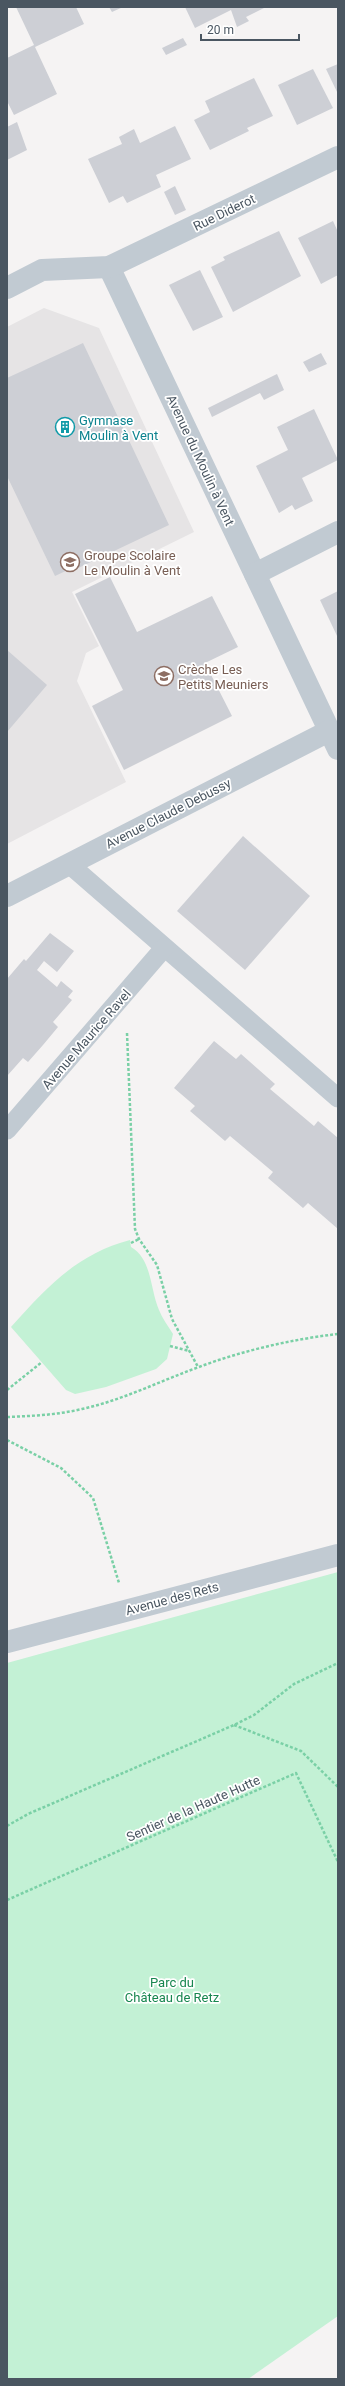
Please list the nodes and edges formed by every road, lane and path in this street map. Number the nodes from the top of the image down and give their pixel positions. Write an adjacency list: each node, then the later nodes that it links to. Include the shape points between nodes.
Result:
1 (338, 157): 2 (street, Rue Diderot)
2 (109, 267): 3 (street, via 42,270); 5 (street, Avenue du Moulin à Vent)
3 (7, 288)
4 (338, 532): 5 (street)
5 (255, 574): 6 (street, Avenue du Moulin à Vent)
6 (334, 740): 7 (street, Avenue Claude Debussy)
7 (69, 864): 8 (street, Avenue Claude Debussy); 9 (lane)
8 (7, 896)
9 (164, 948): 10 (lane, Avenue Maurice Ravel); 11 (lane)
10 (125, 994): 12 (lane, Avenue Maurice Ravel); 13 (path, via 135,1229)
11 (338, 1098)
12 (7, 1130)
13 (139, 1239): 14 (path); 17 (path, via 157,1265 172,1319)
14 (131, 1243)
15 (338, 1334): 19 (path, via 240,1354)
16 (170, 1346): 17 (path)
17 (189, 1351): 19 (path)
18 (42, 1362): 20 (path)
19 (198, 1367): 21 (path, via 132,1394 83,1409 47,1415)
20 (7, 1390)
21 (7, 1417)
22 (7, 1440): 24 (path, via 61,1468 93,1498)
23 (338, 1555): 24 (street, Avenue des Rets)
24 (127, 1610): 25 (street, Avenue des Rets)
25 (7, 1642)
26 (338, 1663): 27 (path, via 294,1684 254,1715)
27 (234, 1725): 28 (path, via 301,1751); 29 (path, via 28,1814)
28 (338, 1787)
29 (7, 1826)
30 (338, 1862): 31 (path, Sentier de la Haute Hutte, via 296,1773)
31 (7, 1900)

